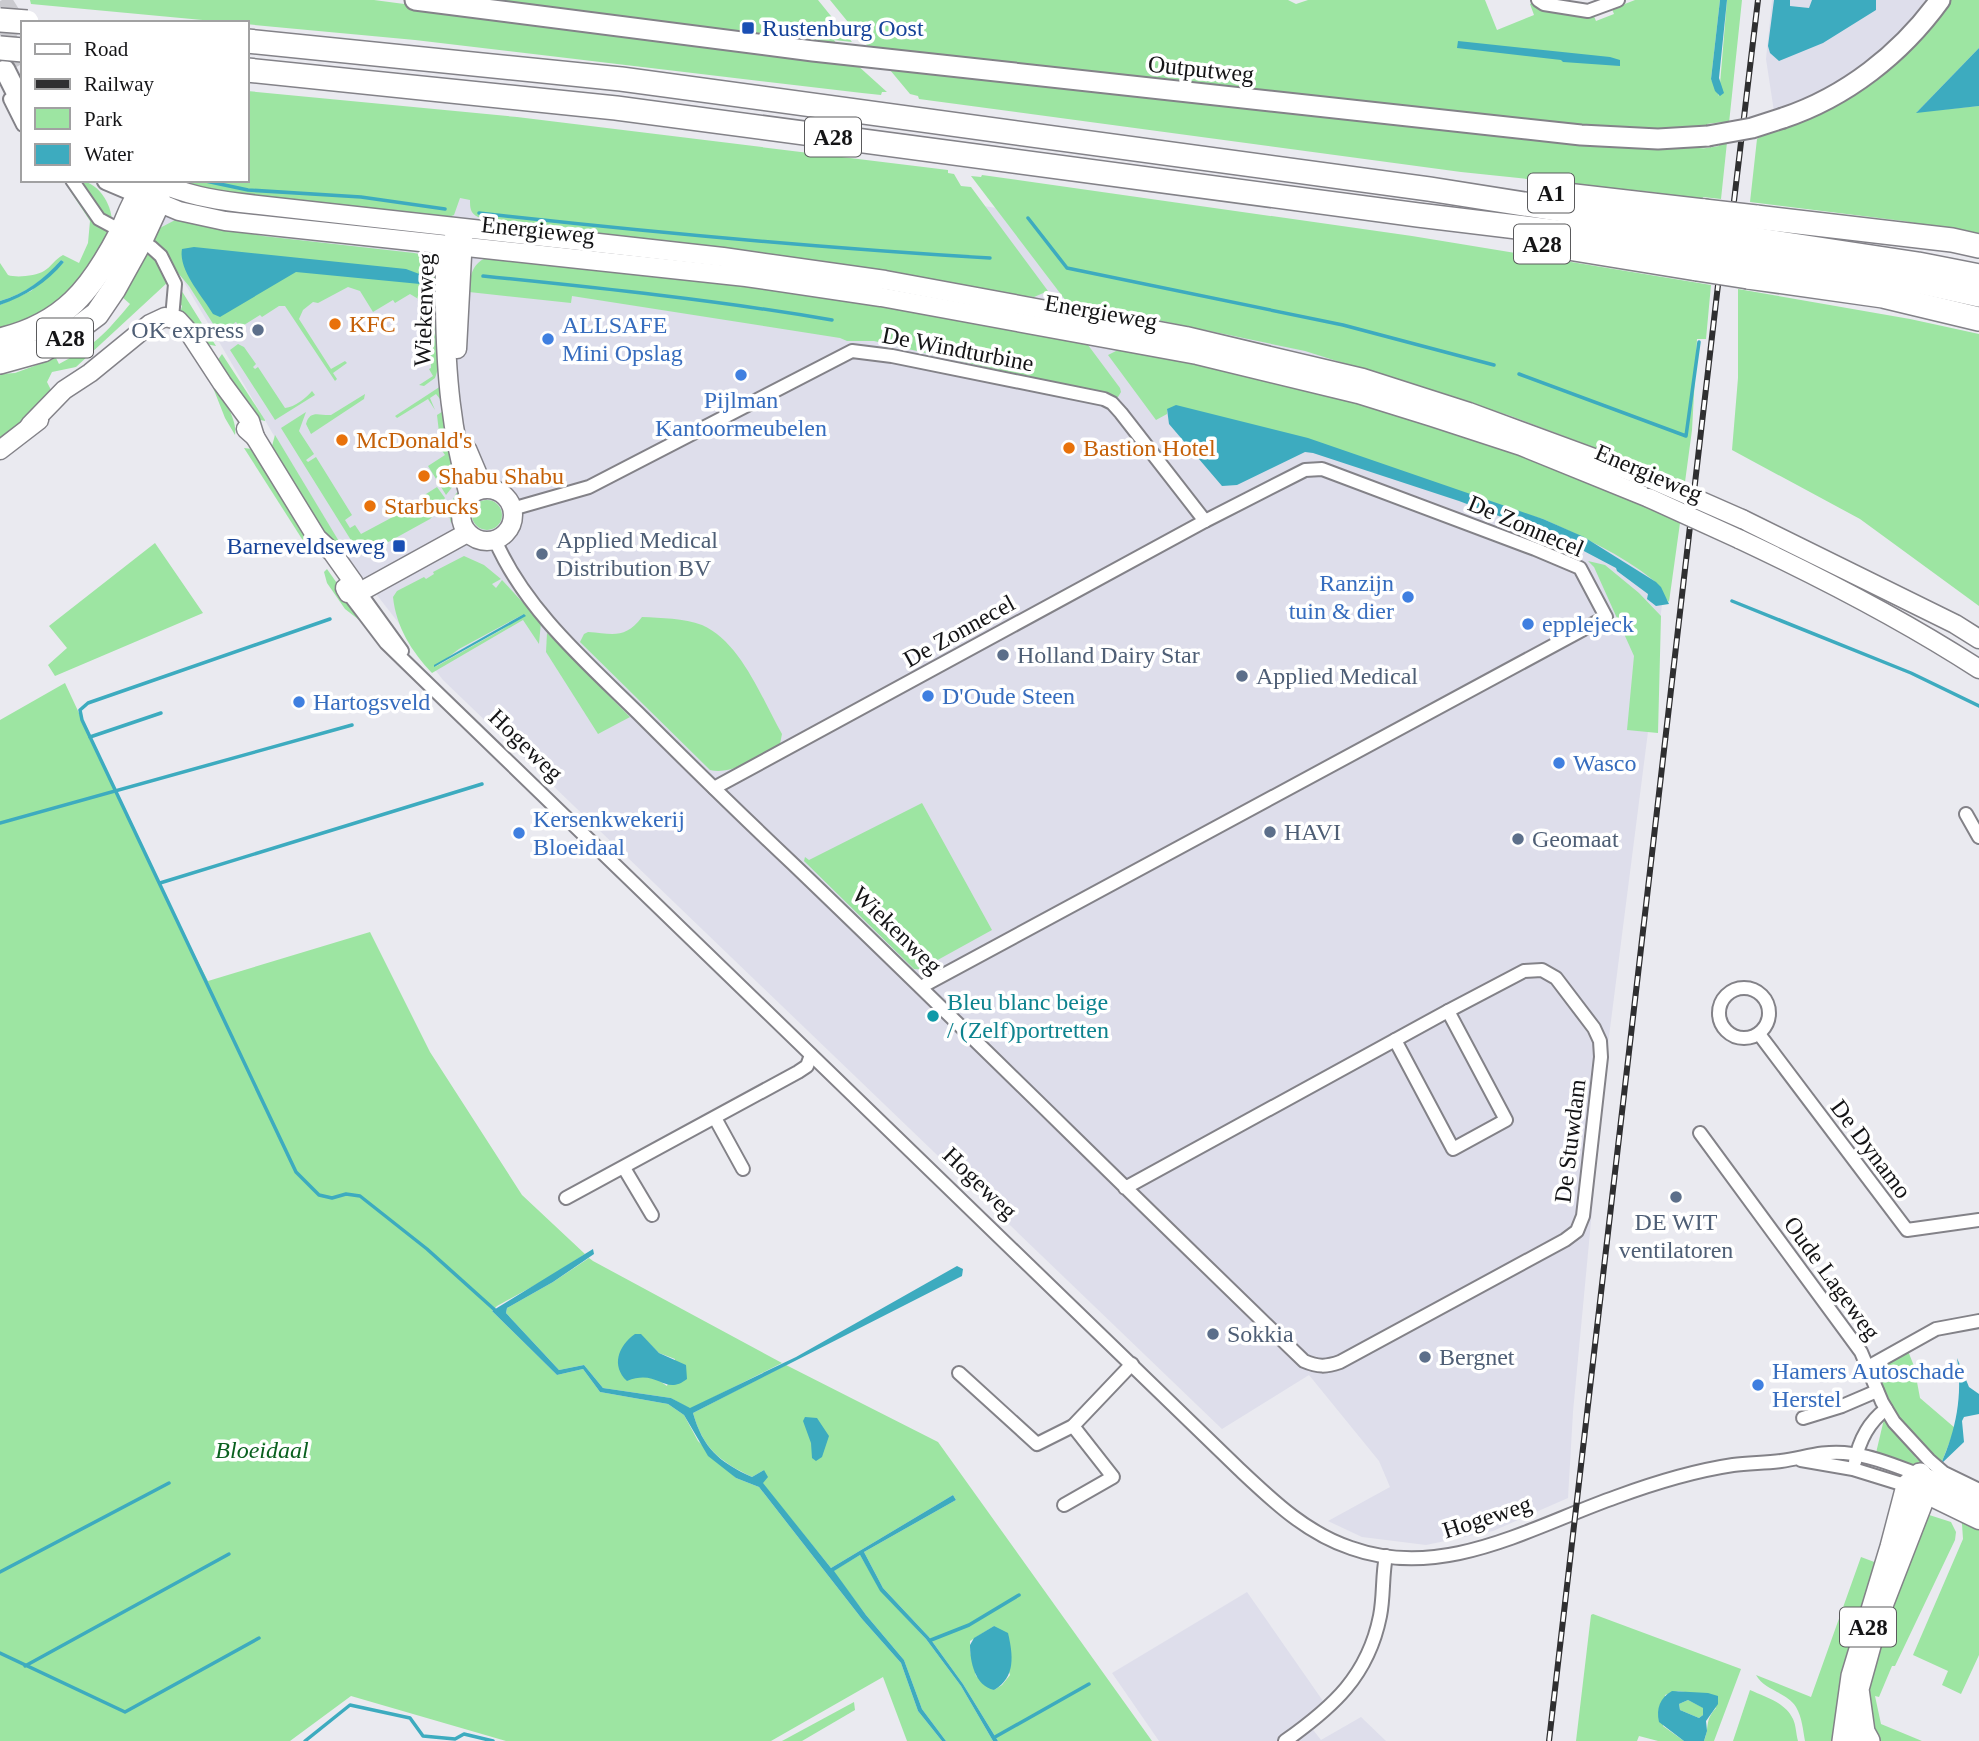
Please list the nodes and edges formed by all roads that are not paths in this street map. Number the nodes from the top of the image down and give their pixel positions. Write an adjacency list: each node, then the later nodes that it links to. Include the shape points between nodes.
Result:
1 (415, 0): 4 (main road, Outputweg, bridge, via 891,59 1581,135 1658,139 1752,128 1819,104 1864,77 1910,36)
2 (1538, 0): 3 (street, via 1584,11)
3 (1618, 0)
4 (1940, 0)
5 (0, 20): 6 (highway, bridge)
6 (21, 22)
7 (248, 41): 14 (highway, A28, via 621,79)
8 (11, 66): 10 (main road); 11 (street)
9 (248, 70): 18 (highway, A28, via 616,108 1418,215)
10 (21, 99)
11 (21, 115)
12 (73, 182): 17 (street, via 99,219)
13 (116, 182): 15 (main road)
14 (1397, 185): 18 (highway, A1, via 1523,190)
15 (153, 190): 16 (main road, Energieweg); 17 (highway, A28); 19 (main road, Energieweg, via 179,211 225,221)
16 (462, 227): 19 (main road, Wiekenweg); 35 (main road, Energieweg, bridge, via 884,280 1096,318 1363,378 1651,479 1742,519)
17 (131, 237): 24 (street, via 158,253 173,276); 26 (highway, A28, via 70,306 48,323); 27 (highway, A28, via 114,289 97,314 43,350)
18 (1700, 240): 21 (highway, A1, bridge); 21 (highway, A28, bridge)
19 (457, 246): 29 (main road, Wiekenweg, via 458,374); 36 (main road, Energieweg, bridge, via 784,282 1197,355 1370,398 1521,446 1739,538 1895,617)
20 (1979, 246): 21 (highway, A1, via 1952,240)
21 (1752, 247): 22 (highway, A28, via 1918,264); 23 (highway, A28); 25 (highway, A28, via 1884,296)
22 (1979, 276)
23 (1979, 295)
24 (172, 318): 28 (main road, via 150,324 52,400); 34 (main road, Hogeweg, via 188,331 250,421 255,437 317,538 332,552)
25 (1979, 319)
26 (0, 340)
27 (0, 362)
28 (0, 450)
29 (476, 493): 30 (main road, via 501,494); 32 (main road, via 461,511)
30 (512, 509): 31 (street, De Windturbine, via 589,487 852,351 1112,403); 33 (main road, via 511,524)
31 (1205, 521): 37 (street, De Zonnecel); 40 (street, De Zonnecel, via 1305,470 1322,469 1580,568 1606,617)
32 (464, 527): 33 (main road, via 477,540); 34 (main road)
33 (495, 540): 37 (street, Wiekenweg, via 524,592 551,624)
34 (354, 589): 44 (street, Hogeweg, via 386,643)
35 (1979, 639)
36 (1979, 669)
37 (714, 788): 40 (street, Wiekenweg)
38 (1966, 814): 39 (street)
39 (1979, 837)
40 (921, 987): 49 (street, Wiekenweg)
41 (1447, 1011): 43 (street, De Stuwdam); 43 (street, via 1506,1120 1453,1149); 55 (street, De Stuwdam, via 1524,971 1542,970 1556,978 1594,1028 1601,1057 1583,1216 1577,1231 1565,1240 1340,1362)
42 (1759, 1034): 42 (street, via 1769,1017 1764,998 1748,988 1729,993 1721,1003 1719,1022 1734,1036); 52 (street, De Dynamo, via 1907,1230)
43 (1395, 1040): 49 (street, De Stuwdam)
44 (811, 1055): 45 (street, via 803,1069); 54 (street, Hogeweg)
45 (715, 1118): 47 (street); 48 (street)
46 (1700, 1133): 56 (street, Oude Lageweg)
47 (624, 1168): 50 (street); 51 (street)
48 (743, 1169)
49 (1125, 1188): 55 (street, Wiekenweg, via 1304,1361)
50 (566, 1198)
51 (652, 1215)
52 (1979, 1220)
53 (1979, 1321): 56 (street, via 1936,1329)
54 (1132, 1364): 61 (street); 70 (street, Hogeweg, via 1302,1524 1353,1549)
55 (1315, 1366)
56 (1868, 1367): 58 (street, Oude Lageweg)
57 (959, 1373): 61 (street, via 1037,1444)
58 (1877, 1391): 59 (street, Oude Lageweg); 60 (street)
59 (1886, 1409): 62 (street, via 1874,1418); 66 (street, Oude Lageweg, via 1929,1460)
60 (1803, 1418)
61 (1073, 1426): 68 (street, via 1113,1477)
62 (1856, 1455): 63 (street, via 1826,1453); 64 (street); 65 (street)
63 (1794, 1459): 64 (street); 70 (street, Hogeweg, via 1732,1465 1672,1478 1459,1555 1433,1559)
64 (1853, 1469): 65 (street)
65 (1917, 1484): 67 (main road); 69 (main road); 72 (highway, A28, via 1892,1547 1853,1676); 73 (highway, A28, via 1857,1689)
66 (1979, 1490)
67 (1979, 1502)
68 (1064, 1505)
69 (1979, 1520)
70 (1385, 1556): 71 (street, via 1380,1614 1365,1661 1351,1685)
71 (1285, 1741)
72 (1844, 1741)
73 (1868, 1741)

